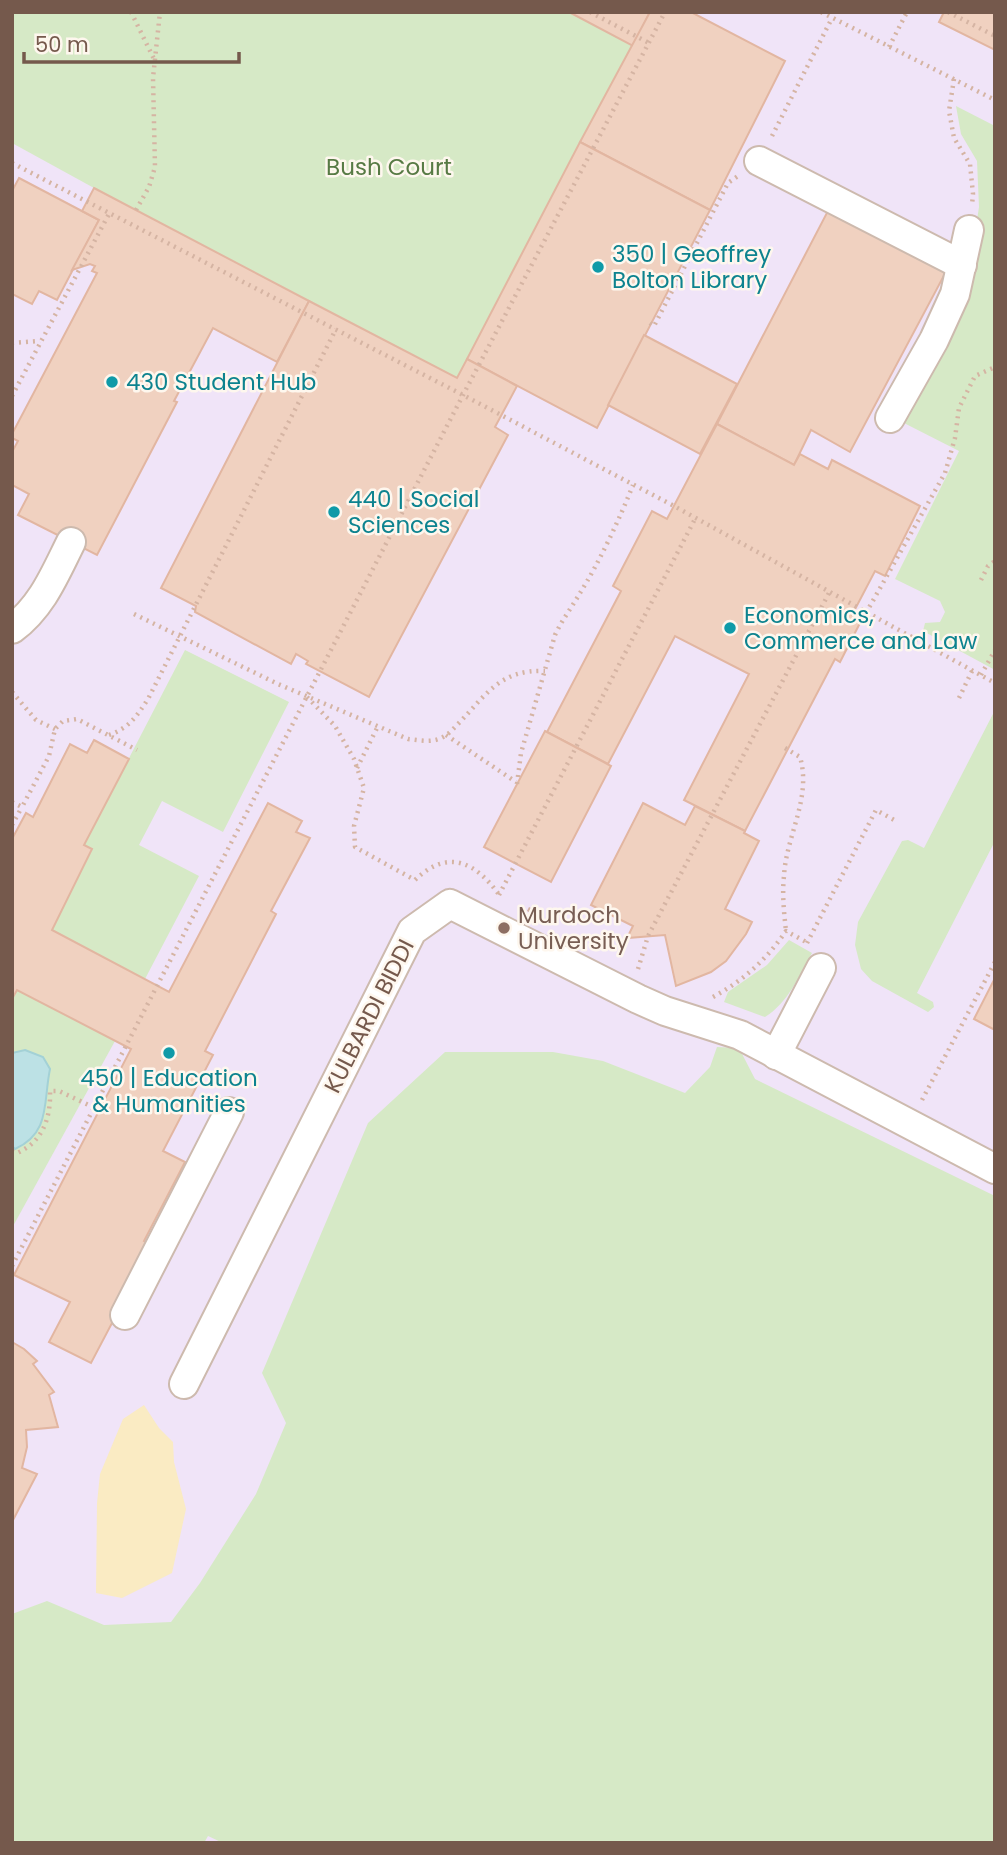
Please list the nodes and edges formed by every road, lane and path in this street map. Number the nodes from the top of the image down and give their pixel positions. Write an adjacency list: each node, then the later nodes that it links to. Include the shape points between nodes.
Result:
1 (131, 12): 12 (path)
2 (160, 12): 12 (path)
3 (590, 12): 10 (path)
4 (665, 12): 10 (path)
5 (821, 12): 8 (path)
6 (907, 12): 11 (path)
7 (948, 12): 9 (path)
8 (832, 18): 11 (path); 15 (path)
9 (995, 36)
10 (649, 43): 28 (path)
11 (889, 47): 13 (path)
12 (155, 60): 19 (path, via 155,167)
13 (954, 79): 14 (path); 18 (path, via 949,111 954,138 970,164)
14 (995, 100)
15 (759, 161): 22 (street)
16 (12, 163): 20 (path)
17 (728, 183): 23 (path, via 654,326)
18 (973, 194)
19 (136, 210)
20 (110, 212): 24 (path); 25 (path)
21 (969, 230): 22 (street)
22 (962, 265): 30 (street, via 955,294 934,340)
23 (650, 323)
24 (336, 329): 28 (path); 40 (path)
25 (41, 341): 26 (path); 29 (path)
26 (12, 342)
27 (995, 368): 37 (path, via 975,376 959,408 945,473)
28 (463, 395): 31 (path); 47 (path)
29 (12, 396)
30 (890, 418)
31 (633, 485): 32 (path); 42 (path, via 597,562 562,620)
32 (695, 519): 36 (path); 60 (path)
33 (71, 542): 39 (street, via 41,601)
34 (995, 561): 35 (path)
35 (981, 580)
36 (829, 593): 37 (path); 68 (path, via 648,936)
37 (866, 613): 43 (path)
38 (134, 614): 40 (path)
39 (12, 629)
40 (181, 635): 47 (path); 51 (path, via 132,722)
41 (995, 650): 44 (path)
42 (545, 671): 52 (path, via 520,672 500,681); 52 (path, via 517,783)
43 (972, 671): 44 (path); 48 (path)
44 (981, 676): 45 (path)
45 (995, 683)
46 (12, 692): 50 (path, via 36,720)
47 (307, 697): 49 (path); 55 (path, via 335,726); 72 (path)
48 (959, 698)
49 (378, 726): 52 (path, via 422,741); 55 (path)
50 (55, 729): 51 (path, via 63,721 77,719); 57 (path, via 49,756)
51 (109, 735): 54 (path)
52 (446, 735)
53 (785, 748): 64 (path, via 800,757 804,771 783,874)
54 (137, 750)
55 (357, 768): 60 (path, via 364,789 354,827 355,847 415,880 436,863 461,863 478,871)
56 (12, 802): 57 (path)
57 (22, 807): 59 (path)
58 (896, 821): 65 (path, via 876,810)
59 (12, 825)
60 (499, 895): 61 (path)
61 (505, 902)
62 (522, 905): 63 (path)
63 (550, 921)
64 (786, 931): 65 (path); 69 (path, via 748,975)
65 (807, 943): 66 (path)
66 (819, 958): 70 (street)
67 (995, 962): 71 (path)
68 (636, 976)
69 (710, 998)
70 (776, 1055): 75 (street, KULBARDI BIDDI); 80 (street, KULBARDI BIDDI, via 740,1035 638,999 450,904 412,931)
71 (920, 1103)
72 (95, 1108): 74 (path, via 60,1091 50,1091 47,1122 39,1137 29,1148); 77 (path)
73 (229, 1112): 79 (street)
74 (12, 1151)
75 (995, 1169)
76 (12, 1245): 77 (path)
77 (21, 1249): 78 (path)
78 (12, 1266)
79 (125, 1315)
80 (184, 1384)

